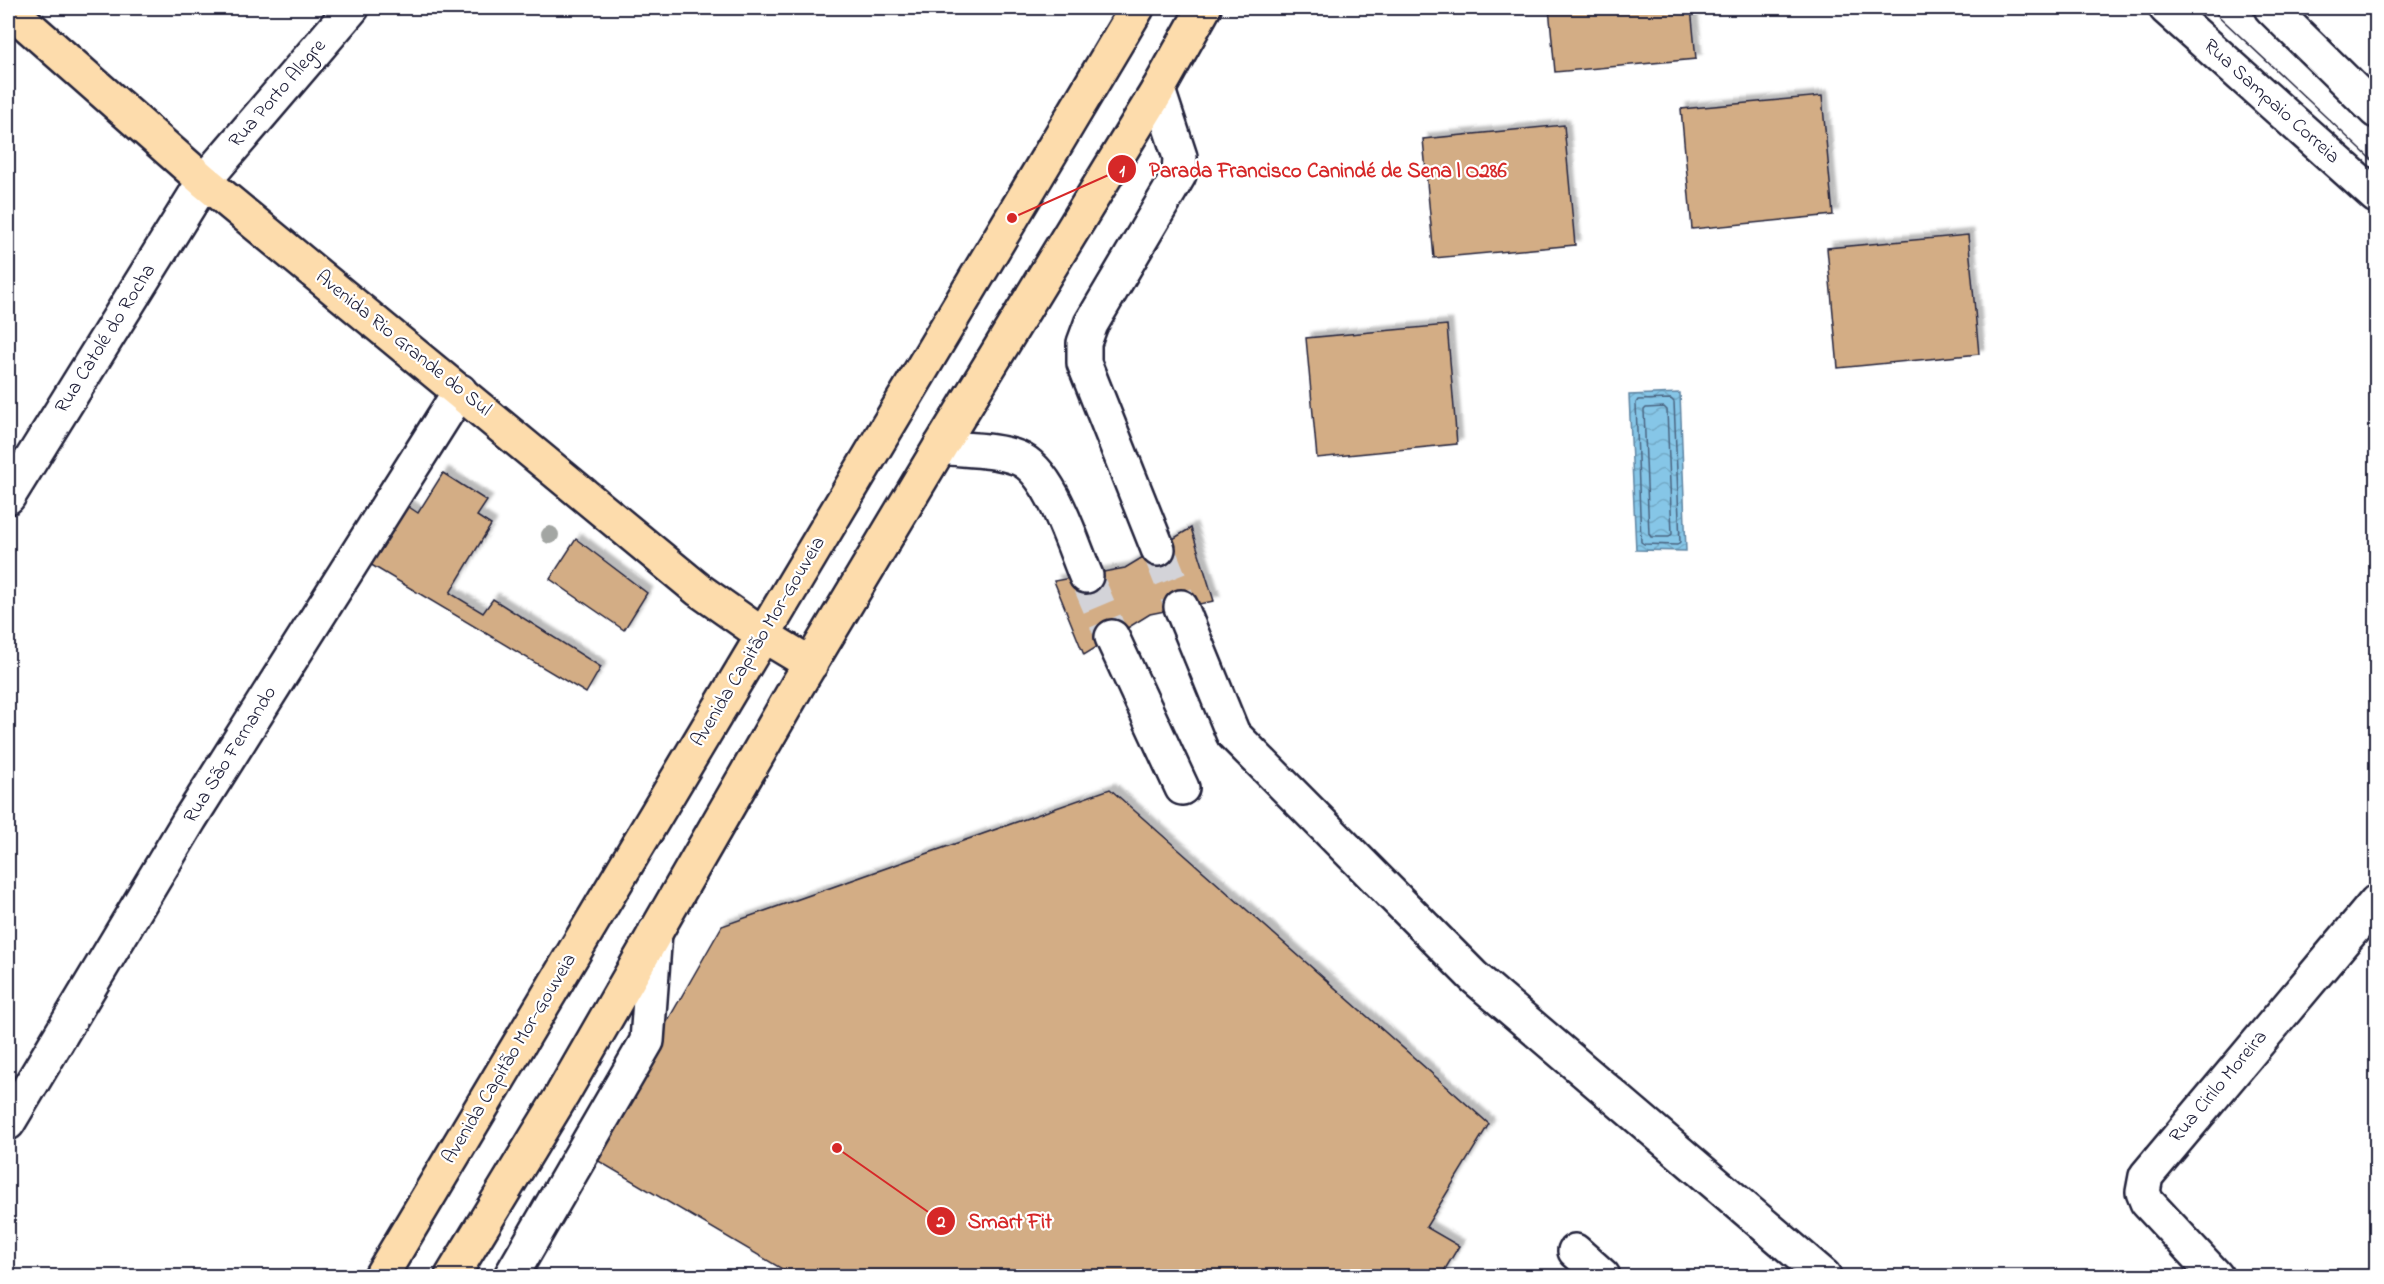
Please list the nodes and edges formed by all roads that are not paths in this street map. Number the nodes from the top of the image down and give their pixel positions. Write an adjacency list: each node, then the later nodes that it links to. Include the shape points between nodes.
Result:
1 (8, 8): 9 (main road, Avenida Rio Grande do Sul)
2 (352, 8): 9 (street, Rua Porto Alegre)
3 (1137, 8): 17 (main road, Avenida Capitão Mor-Gouveia)
4 (1204, 8): 7 (main road)
5 (2166, 8): 10 (street, Rua Sampaio Correia)
6 (2271, 8): 8 (street)
7 (1158, 90): 12 (main road); 14 (street, via 1180,158 1179,175 1091,324 1084,343 1084,363)
8 (2376, 111)
9 (204, 181): 11 (main road, Avenida Rio Grande do Sul); 13 (street, Rua Catolé do Rocha)
10 (2376, 195)
11 (460, 391): 17 (main road, Avenida Rio Grande do Sul, via 699,590); 23 (street, Rua São Fernando, via 189,819)
12 (940, 447): 15 (street, via 1003,454 1036,469 1047,485); 19 (main road)
13 (8, 497)
14 (1158, 549)
15 (1086, 576)
16 (1181, 607): 29 (street, via 1233,734 1474,977)
17 (763, 635): 19 (main road, Avenida Rio Grande do Sul); 25 (main road, Avenida Capitão Mor-Gouveia)
18 (1112, 637): 20 (street)
19 (811, 664): 22 (main road)
20 (1182, 788)
21 (2376, 902): 30 (street, Rua Cirilo Moreira, via 2146,1176 2143,1192 2147,1202)
22 (655, 932): 26 (main road); 27 (street, via 647,1041 572,1179)
23 (8, 1123)
24 (1575, 1251): 28 (street)
25 (381, 1276)
26 (452, 1276)
27 (511, 1276)
28 (1603, 1276)
29 (1824, 1276)
30 (2216, 1276)

